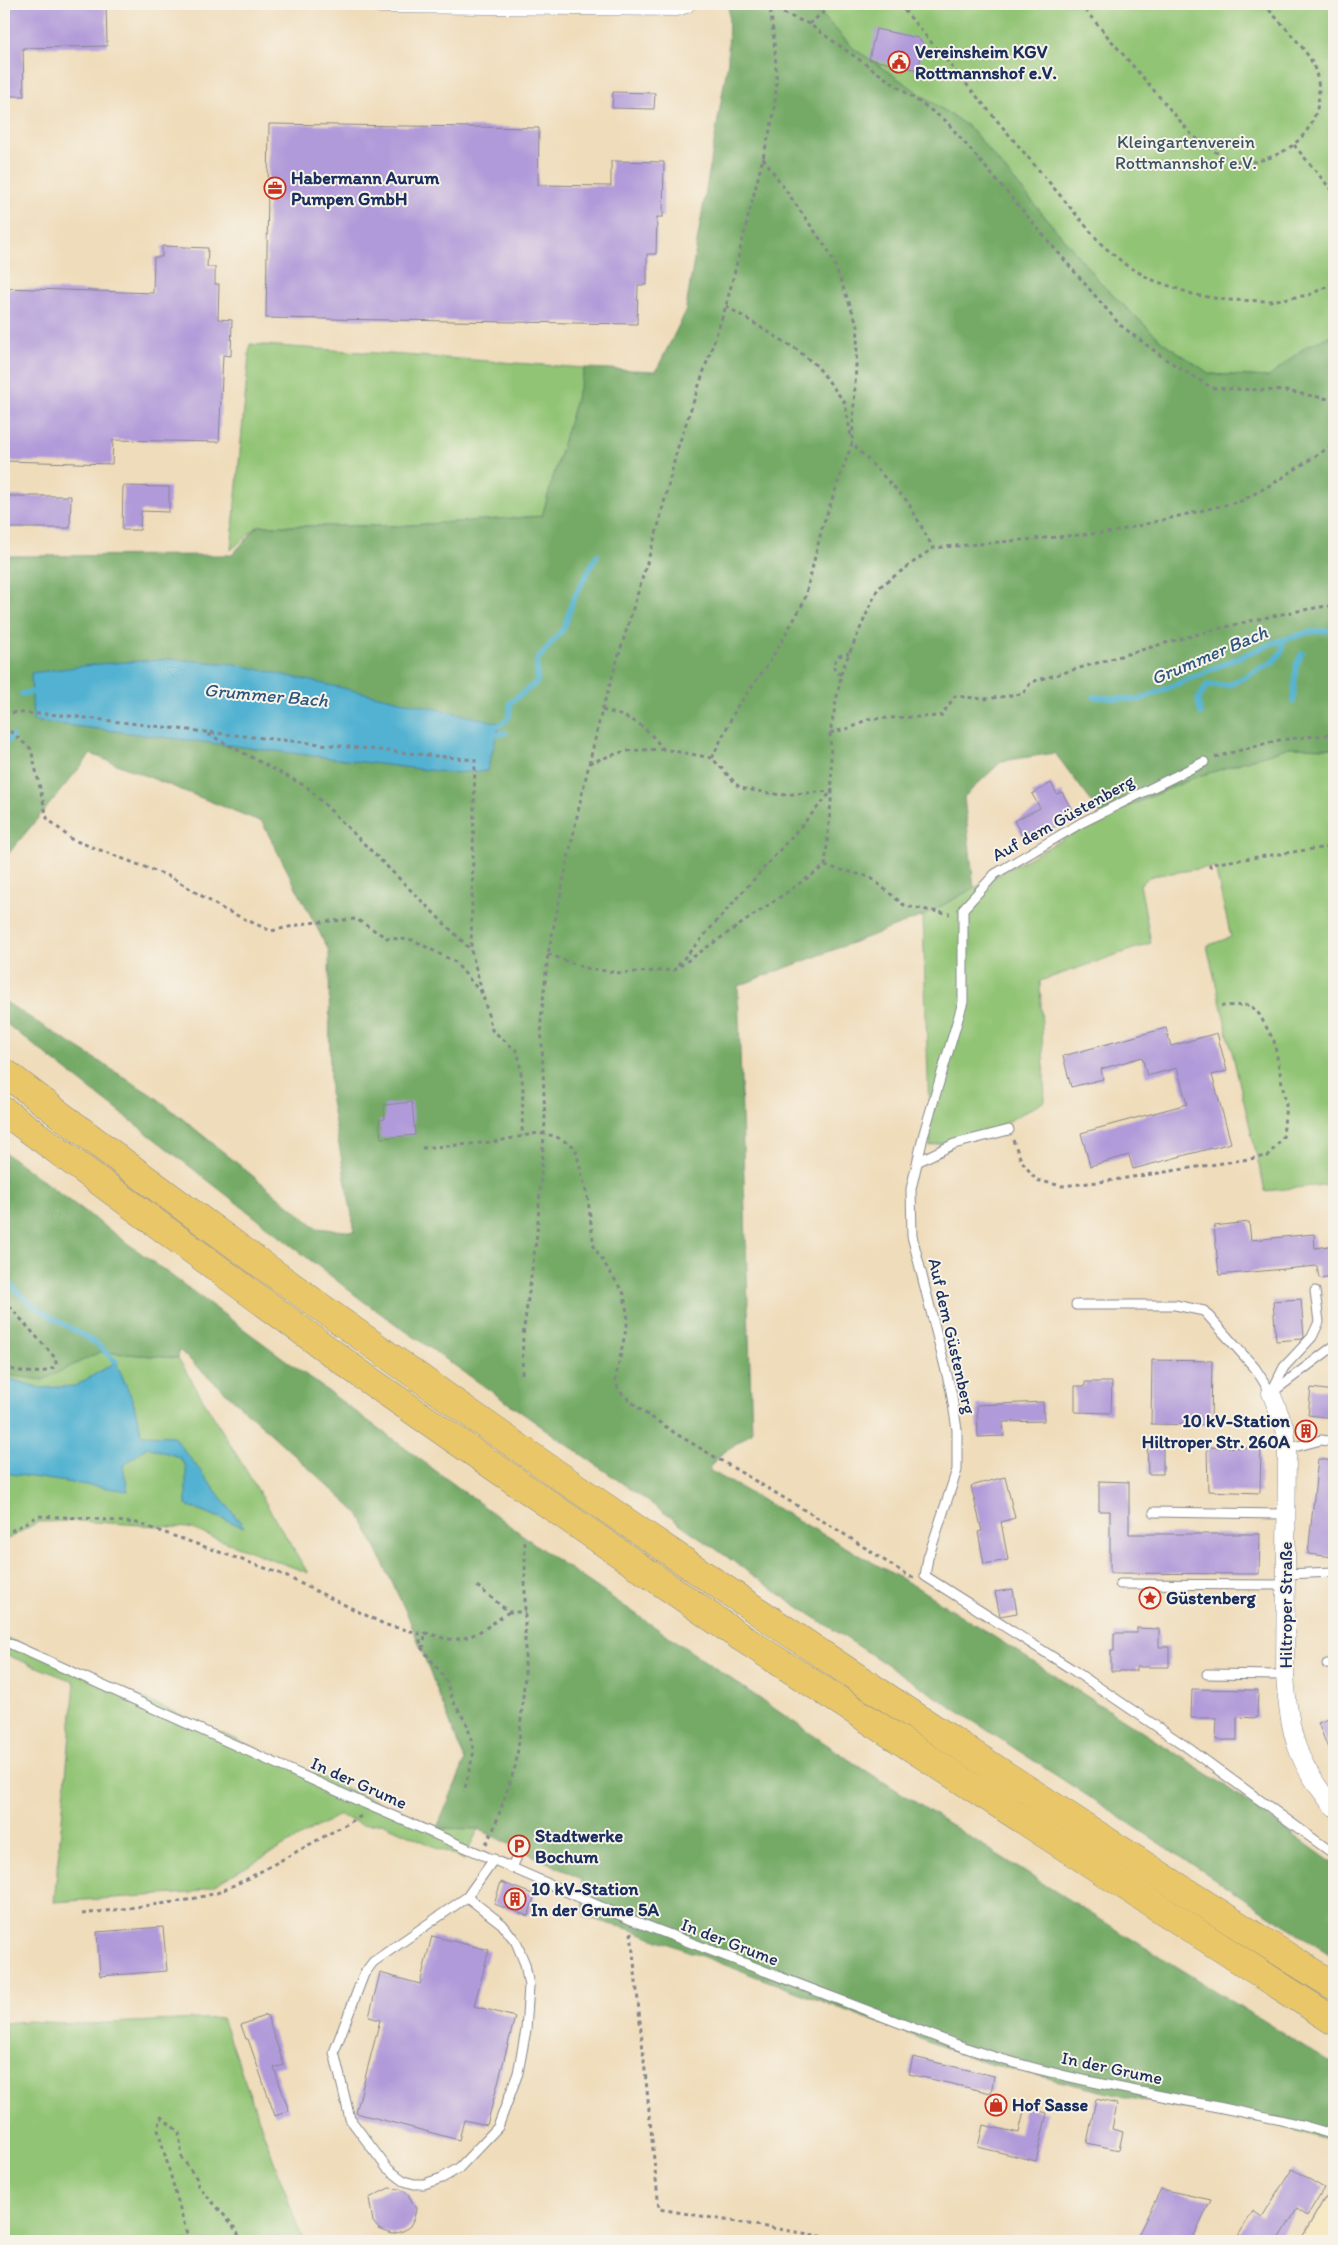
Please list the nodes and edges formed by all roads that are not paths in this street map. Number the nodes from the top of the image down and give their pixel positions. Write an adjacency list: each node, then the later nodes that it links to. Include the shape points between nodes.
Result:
1 (381, 4): 2 (street, via 677,7)
2 (686, 4)
3 (1204, 762): 9 (lane, Auf dem Güstenberg, via 1081,823 995,874 963,909 963,1002)
4 (4, 1051): 8 (highway, via 40,1080)
5 (4, 1072): 8 (highway)
6 (4, 1111): 31 (highway, via 366,1378 728,1628)
7 (1009, 1130): 9 (lane, via 954,1144)
8 (99, 1145): 30 (highway, via 420,1377 753,1608 1105,1840)
9 (919, 1161): 26 (lane, Auf dem Güstenberg, via 911,1190 912,1236 958,1430 957,1470 925,1576 1184,1745)
10 (1315, 1291): 13 (lane, via 1319,1322 1312,1337 1284,1367)
11 (1076, 1305): 13 (lane, via 1175,1305 1204,1311 1255,1368)
12 (1334, 1346): 13 (lane)
13 (1272, 1393): 15 (street, Hiltroper Straße, via 1285,1428)
14 (1334, 1442): 15 (lane, via 1321,1440)
15 (1287, 1449): 17 (street, Hiltroper Straße)
16 (1154, 1512): 17 (lane)
17 (1286, 1514): 19 (street, Hiltroper Straße)
18 (1334, 1572): 19 (lane)
19 (1286, 1579): 20 (lane); 23 (street, Hiltroper Straße)
20 (1120, 1584)
21 (4, 1641): 27 (lane, In der Grume, via 373,1808)
22 (1207, 1674): 23 (lane)
23 (1285, 1675): 24 (street, Hiltroper Straße, via 1295,1744 1316,1786)
24 (1334, 1807)
25 (518, 1854): 28 (lane)
26 (1334, 1854)
27 (494, 1859): 28 (lane, In der Grume); 29 (lane)
28 (512, 1868): 32 (lane, In der Grume, via 630,1919 982,2054 1094,2082 1276,2119)
29 (468, 1896): 29 (lane, via 502,1924 516,1942 526,1964 529,2010 518,2073 498,2127 459,2168 442,2178 414,2184 404,2181 387,2168 350,2119 334,2052 364,1974 373,1962)
30 (1334, 1986)
31 (1334, 2021)
32 (1334, 2136)
33 (1334, 2208): 34 (street)
34 (1315, 2241)

